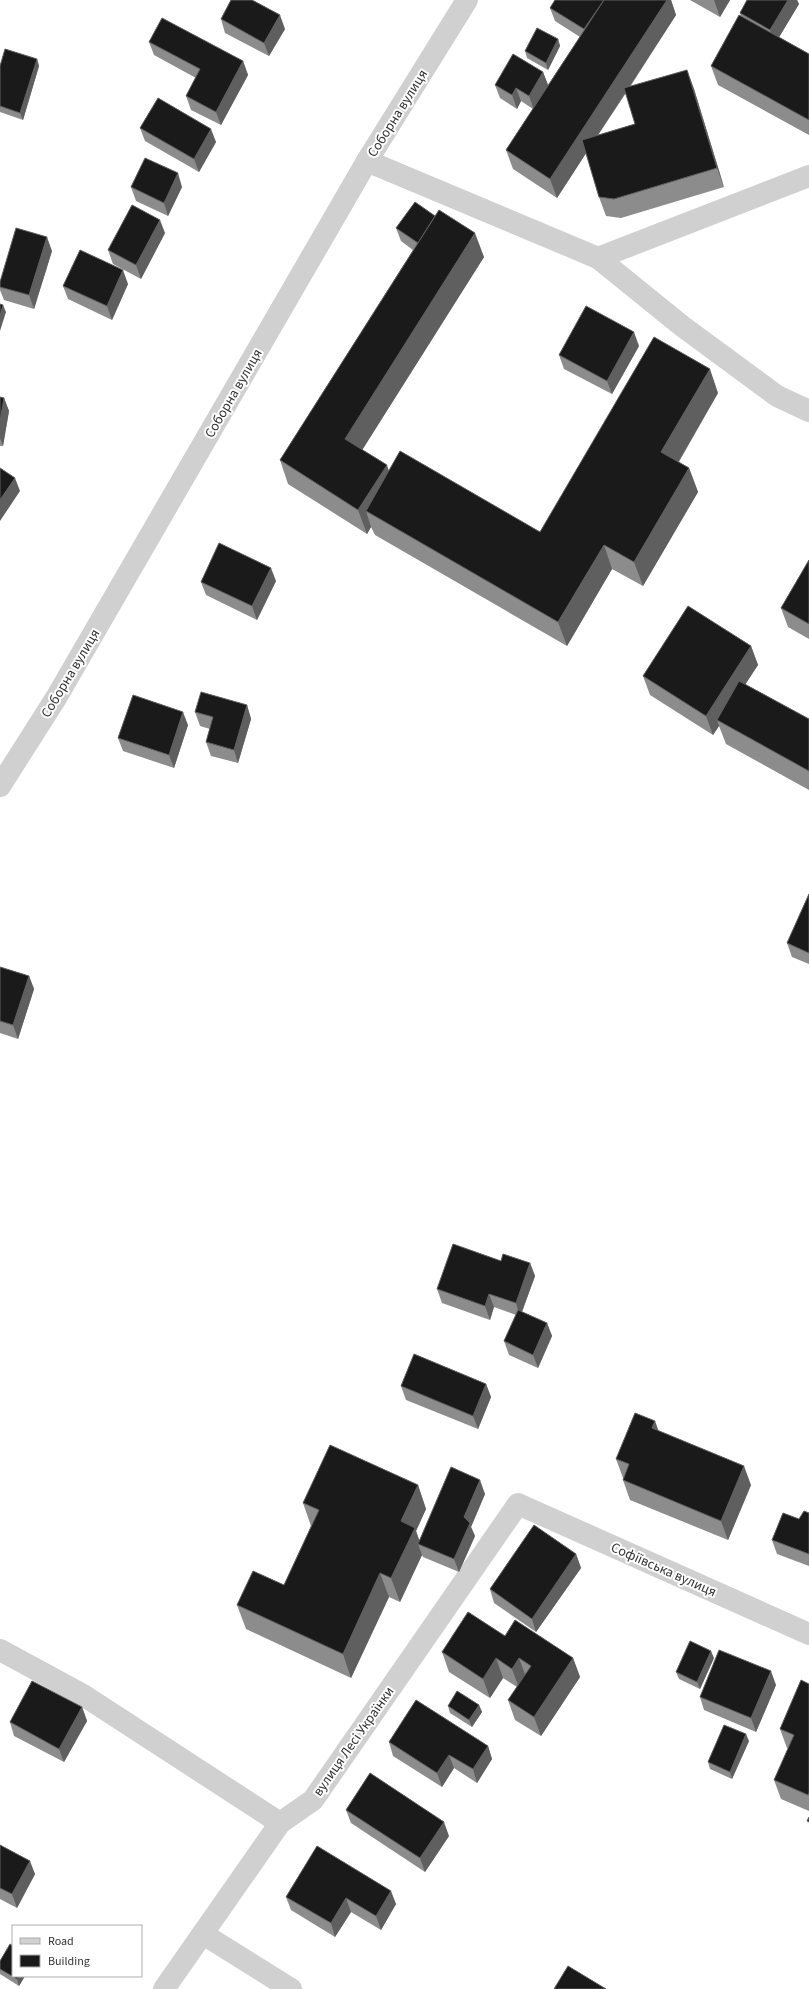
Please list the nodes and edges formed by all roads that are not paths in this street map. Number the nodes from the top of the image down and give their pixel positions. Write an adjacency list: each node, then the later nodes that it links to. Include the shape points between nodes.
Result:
1 (467, 0): 2 (street, Соборна вулиця)
2 (367, 161): 4 (street); 6 (street, Соборна вулиця, via 56,698)
3 (809, 176): 4 (street)
4 (598, 258): 5 (street, via 682,326 777,396)
5 (809, 410)
6 (0, 786)
7 (518, 1504): 8 (street, Софіївська вулиця); 10 (street, вулиця Лесі Українки, via 313,1800)
8 (809, 1634)
9 (0, 1650): 10 (street, via 84,1695)
10 (280, 1823): 11 (street, вулиця Лесі Українки)
11 (203, 1934): 12 (street, вулиця Лесі Українки); 13 (street)
12 (164, 1989)
13 (291, 1989)

